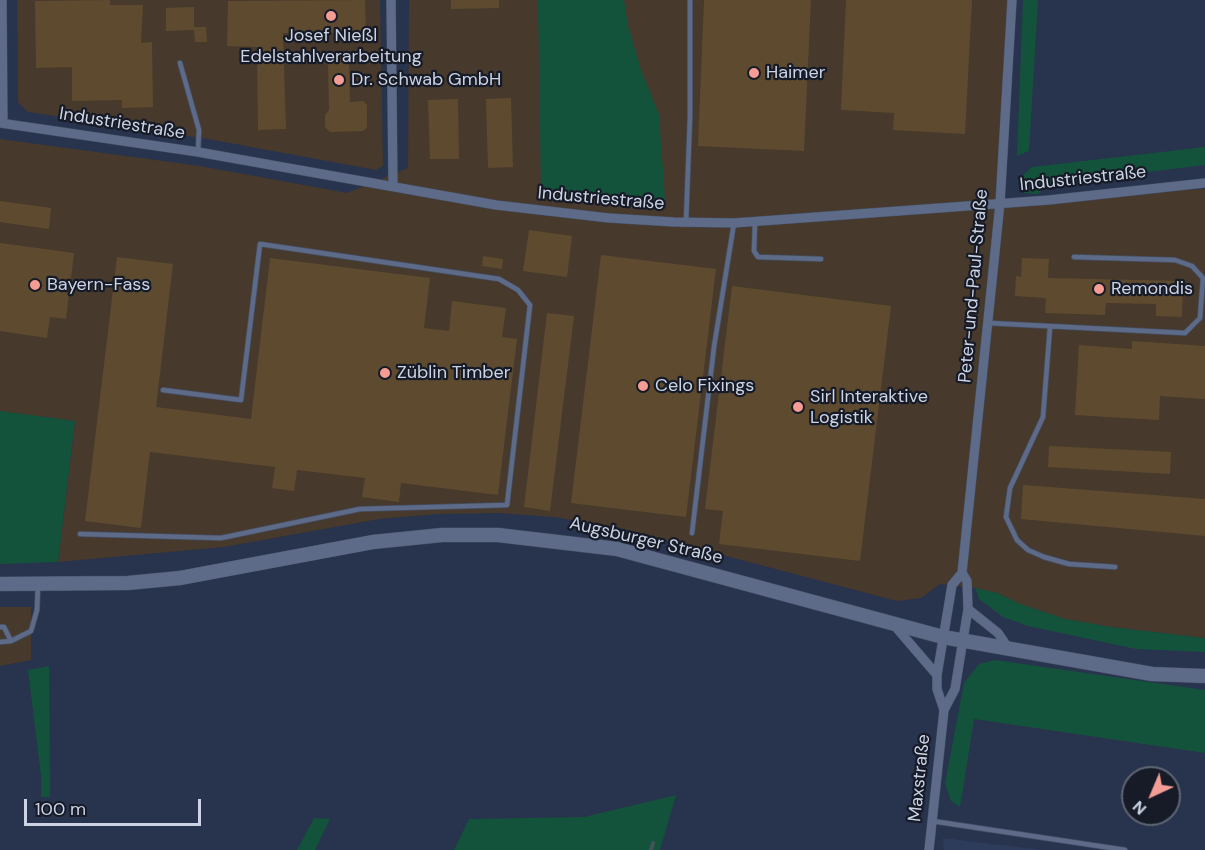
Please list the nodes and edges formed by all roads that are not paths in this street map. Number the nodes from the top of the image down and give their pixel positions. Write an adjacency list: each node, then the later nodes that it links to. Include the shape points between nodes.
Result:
1 (2, 0): 6 (street)
2 (391, 0): 9 (street)
3 (690, 0): 11 (lane)
4 (1012, 0): 10 (street, Peter-und-Paul-Straße)
5 (180, 63): 7 (lane, via 199,130)
6 (2, 123): 7 (street, Industriestraße)
7 (198, 153): 9 (street, Industriestraße)
8 (1205, 183): 10 (street, Industriestraße)
9 (393, 185): 11 (street, Industriestraße, via 496,205 609,219)
10 (1000, 203): 12 (street, Industriestraße); 16 (street, Peter-und-Paul-Straße)
11 (686, 222): 13 (street, Industriestraße)
12 (755, 222): 13 (street, Industriestraße); 15 (lane, via 754,251 758,257)
13 (734, 223): 19 (lane, via 714,347)
14 (1074, 257): 17 (lane, via 1175,260 1192,266 1203,278 1200,318 1185,333)
15 (821, 260)
16 (988, 323): 17 (lane); 22 (street, Peter-und-Paul-Straße)
17 (1050, 327): 21 (lane, via 1043,417 1010,488 1008,526 1028,550 1044,558)
18 (163, 390): 20 (lane, via 241,400 260,244 499,279 518,290 530,305 507,505 360,508 220,538)
19 (692, 533)
20 (80, 534)
21 (1115, 567)
22 (962, 573): 25 (street, Peter-und-Paul-Straße, via 967,581); 28 (street, Peter-und-Paul-Straße, via 952,585)
23 (0, 584): 24 (main road, Augsburger Straße)
24 (38, 584): 26 (main road, Augsburger Straße, via 180,578 373,542 498,534 617,549); 31 (lane, via 31,631)
25 (968, 609): 29 (street, Peter-und-Paul-Straße); 32 (street, via 998,633)
26 (894, 626): 28 (main road, Augsburger Straße); 33 (street)
27 (0, 627): 31 (lane, via 4,627)
28 (943, 637): 29 (main road, Augsburger Straße); 33 (street, Maxstraße)
29 (963, 641): 32 (main road, Augsburger Straße); 35 (street, Maxstraße, via 955,689)
30 (0, 642): 31 (lane)
31 (11, 642)
32 (1009, 649): 34 (main road, Augsburger Straße, via 1152,674)
33 (937, 675): 35 (street, Maxstraße)
34 (1205, 676)
35 (944, 710): 36 (street, Maxstraße)
36 (932, 821): 37 (street, Maxstraße); 38 (lane)
37 (929, 850)
38 (1125, 850)

